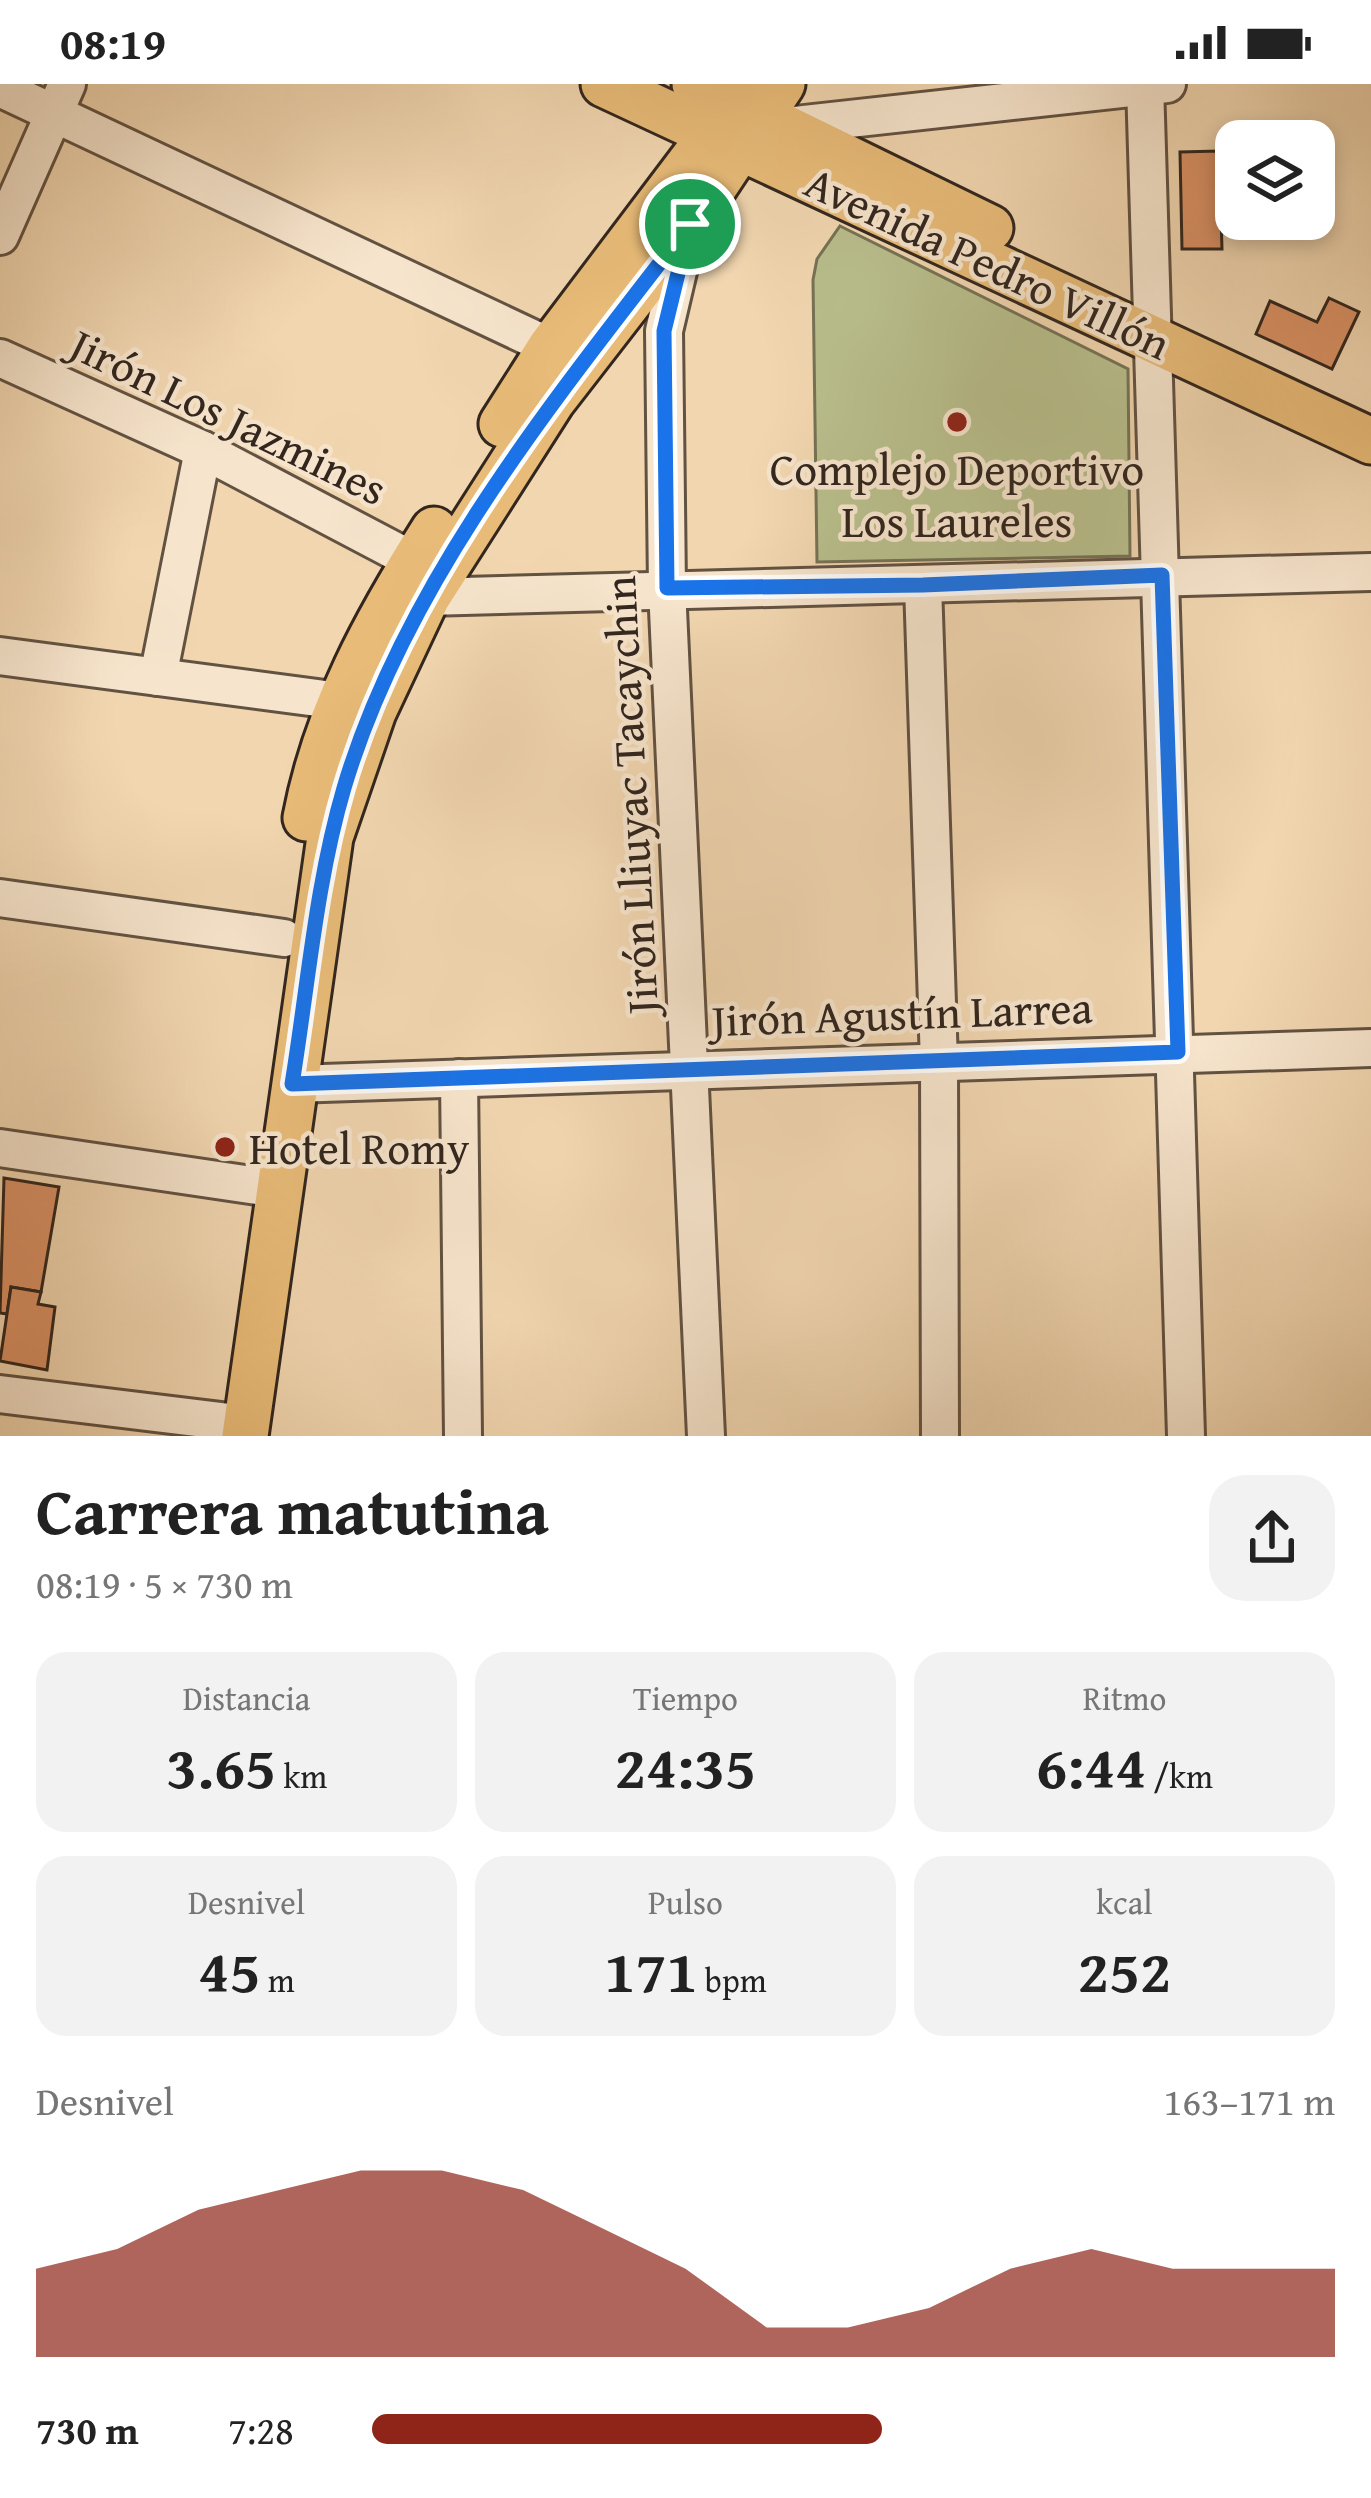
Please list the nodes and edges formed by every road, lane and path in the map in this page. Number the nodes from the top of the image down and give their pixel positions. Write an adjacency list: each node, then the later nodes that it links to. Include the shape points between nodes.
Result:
1 (604, 84): 6 (main road, Avenida Pedro Villón)
2 (1145, 84): 3 (street); 6 (street); 9 (street)
3 (1167, 84)
4 (0, 88): 5 (street)
5 (60, 99): 8 (street); 10 (street)
6 (742, 110): 7 (main road); 9 (main road, Avenida Pedro Villón); 10 (main road)
7 (690, 224): 17 (main road); 19 (street, Jirón Lliuyac Tacaychin, via 664,331)
8 (0, 236)
9 (1155, 323): 12 (main road, Avenida Pedro Villón); 13 (main road, Avenida Pedro Villón); 16 (street)
10 (550, 346): 17 (main road)
11 (0, 358): 14 (street, Jirón Los Jazmines)
12 (1371, 412)
13 (1371, 441)
14 (203, 451): 17 (street, Jirón Los Jazmines); 21 (street)
15 (1371, 572): 16 (street)
16 (1162, 575): 18 (street); 26 (street)
17 (421, 579): 19 (street); 22 (main road, via 395,588); 30 (main road, via 345,783)
18 (923, 585): 19 (street); 27 (street)
19 (667, 588): 28 (street, Jirón Lliuyac Tacaychin)
20 (0, 656): 21 (street)
21 (158, 676): 22 (street)
22 (340, 701): 24 (main road, via 312,785)
23 (0, 898): 24 (street)
24 (284, 938): 32 (main road)
25 (1371, 1048): 26 (street, Jirón Agustín Larrea)
26 (1178, 1052): 27 (street, Jirón Agustín Larrea); 38 (street)
27 (939, 1063): 28 (street, Jirón Agustín Larrea); 37 (street)
28 (690, 1067): 29 (street, Jirón Agustín Larrea); 36 (street, Jirón Lliuyac Tacaychin)
29 (459, 1078): 30 (street, Jirón Agustín Larrea); 35 (street)
30 (292, 1084): 32 (main road)
31 (0, 1148): 32 (street)
32 (267, 1188): 34 (main road)
33 (0, 1394): 34 (street)
34 (234, 1430)
35 (463, 1436)
36 (706, 1436)
37 (940, 1436)
38 (1186, 1436)

